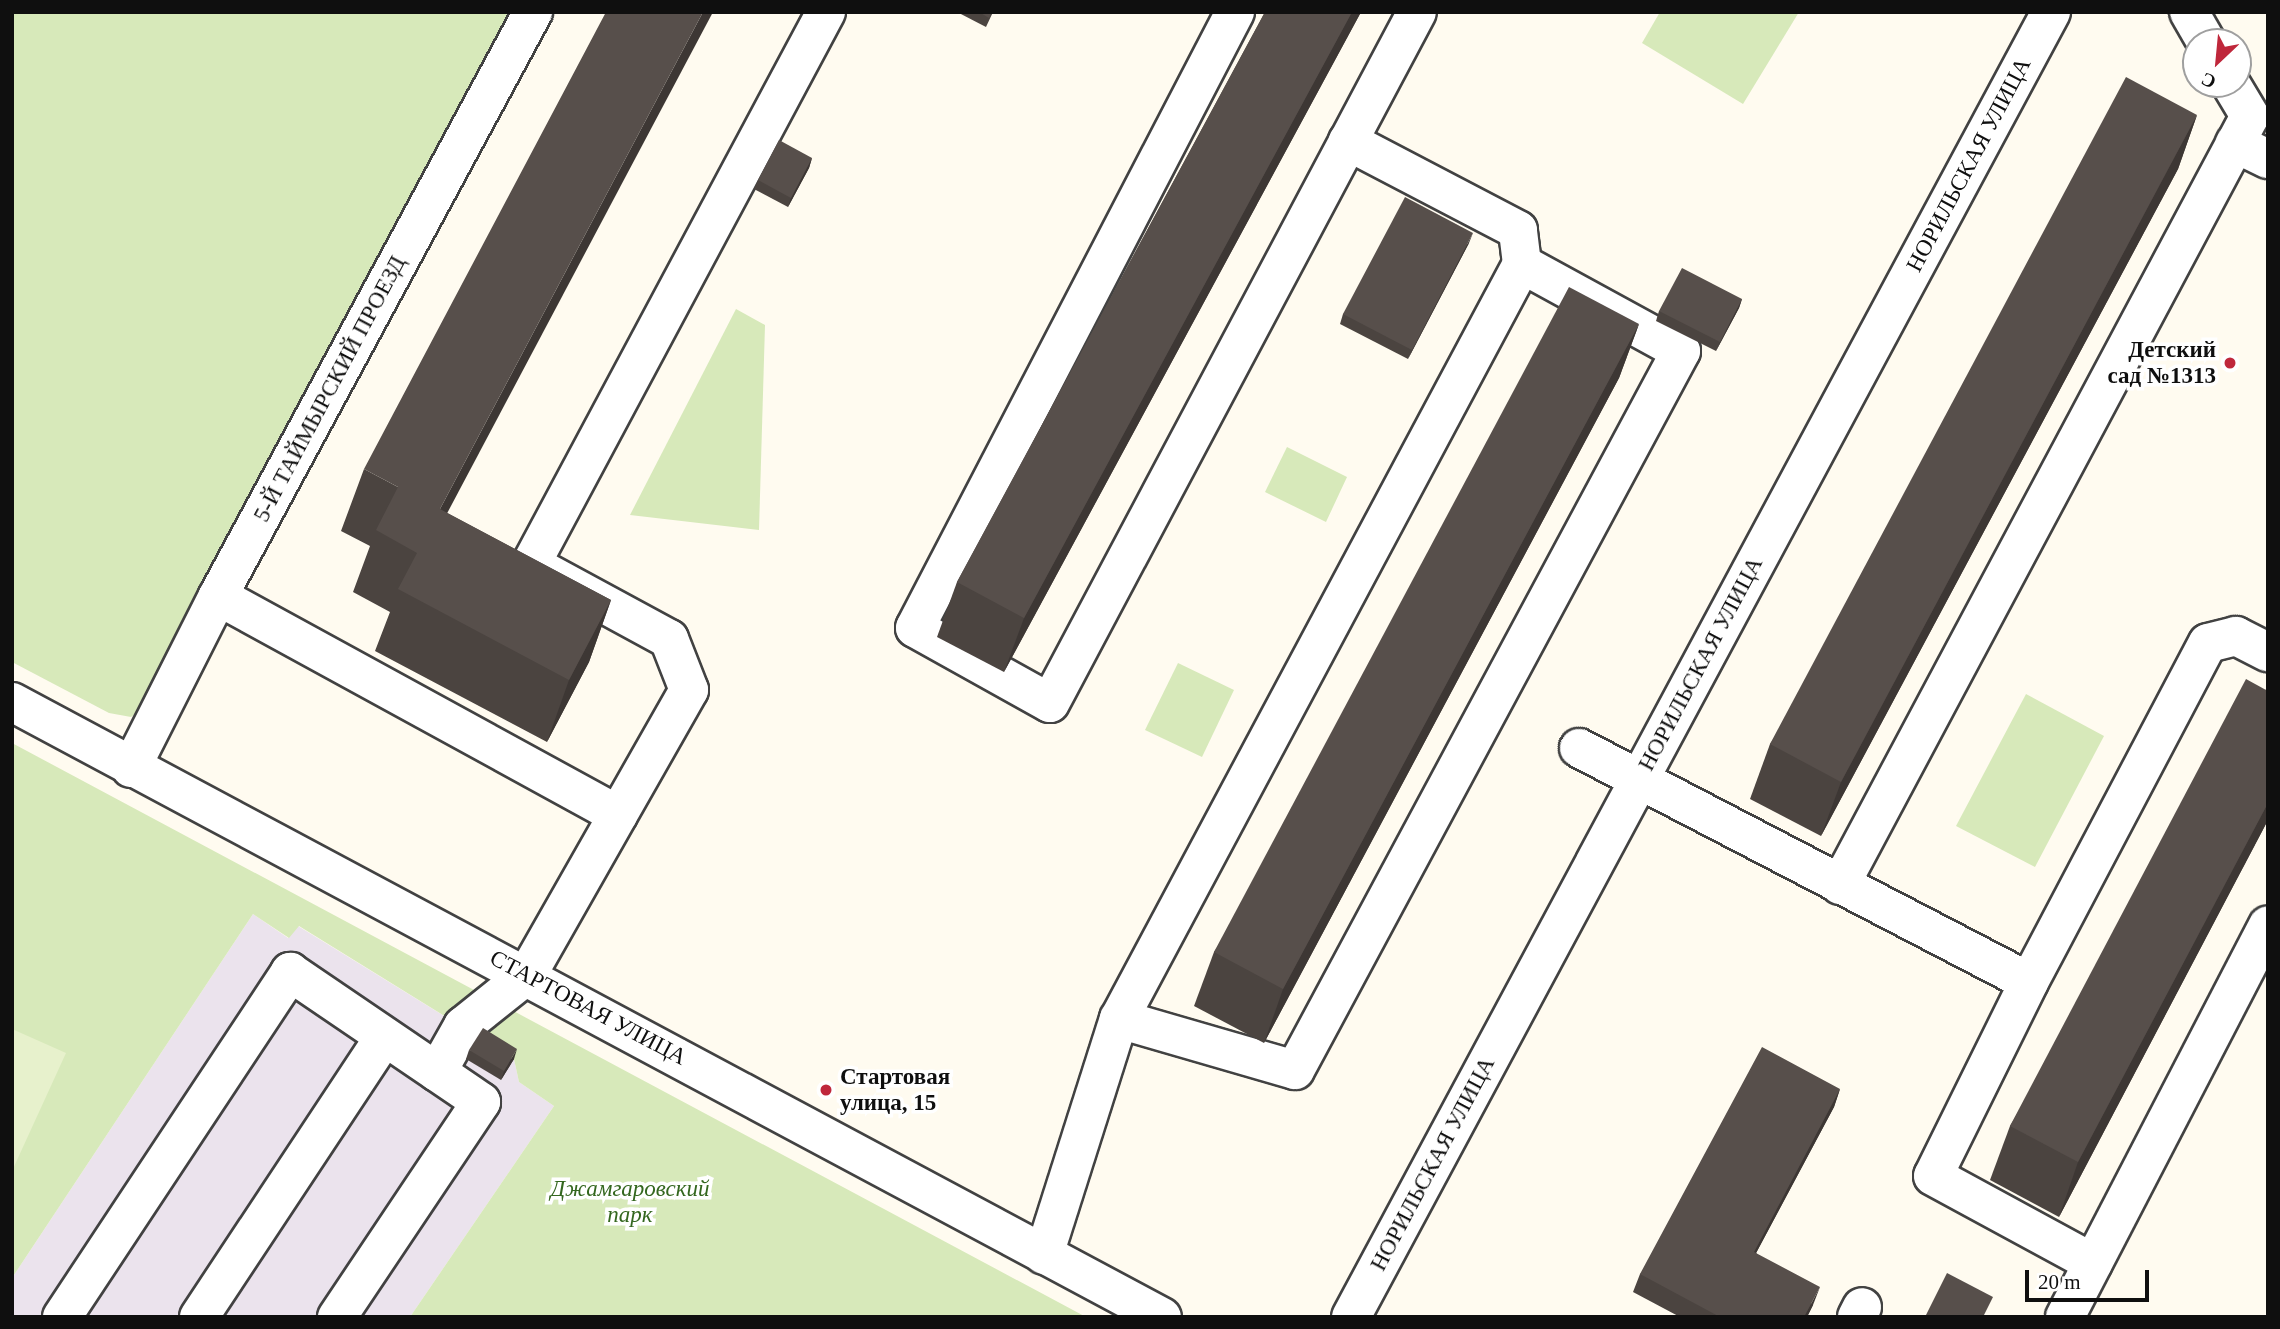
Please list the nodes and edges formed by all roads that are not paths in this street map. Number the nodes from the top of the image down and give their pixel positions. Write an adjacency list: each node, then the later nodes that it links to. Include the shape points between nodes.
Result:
1 (533, 12): 12 (street, 5-Й ТАЙМЫРСКИЙ ПРОЕЗД)
2 (826, 12): 18 (street, via 531,564 669,639 690,690)
3 (1235, 12): 9 (street, via 915,628 1050,703)
4 (1417, 12): 9 (street)
5 (2050, 12): 17 (street, НОРИЛЬСКАЯ УЛИЦА)
6 (2189, 12): 7 (street)
7 (2198, 28)
8 (2239, 98): 10 (street, via 2250,116)
9 (1348, 141): 11 (street, via 1518,230)
10 (2252, 151): 19 (street)
11 (1522, 264): 23 (street); 23 (street, via 1681,351 1295,1070)
12 (218, 596): 16 (street, 5-Й ТАЙМЫРСКИЙ ПРОЕЗД); 18 (street)
13 (2268, 652): 22 (street, via 2236,636 2207,643)
14 (12, 702): 16 (street, СТАРТОВАЯ УЛИЦА)
15 (1579, 748): 17 (street)
16 (131, 768): 21 (street, СТАРТОВАЯ УЛИЦА)
17 (1639, 779): 19 (street); 32 (street, НОРИЛЬСКАЯ УЛИЦА)
18 (618, 815): 21 (street)
19 (1840, 885): 22 (street)
20 (2268, 926): 27 (street)
21 (527, 975): 25 (street, via 463,1026); 26 (street, СТАРТОВАЯ УЛИЦА)
22 (2029, 982): 27 (street, via 1933,1175)
23 (1119, 1019): 26 (street)
24 (384, 1037): 25 (street); 28 (street, via 290,972); 29 (street)
25 (437, 1073): 30 (street, via 481,1102)
26 (1044, 1255): 31 (street, СТАРТОВАЯ УЛИЦА)
27 (2093, 1263): 33 (street)
28 (62, 1317)
29 (199, 1317)
30 (337, 1317)
31 (1162, 1317)
32 (1351, 1317)
33 (2065, 1317)

